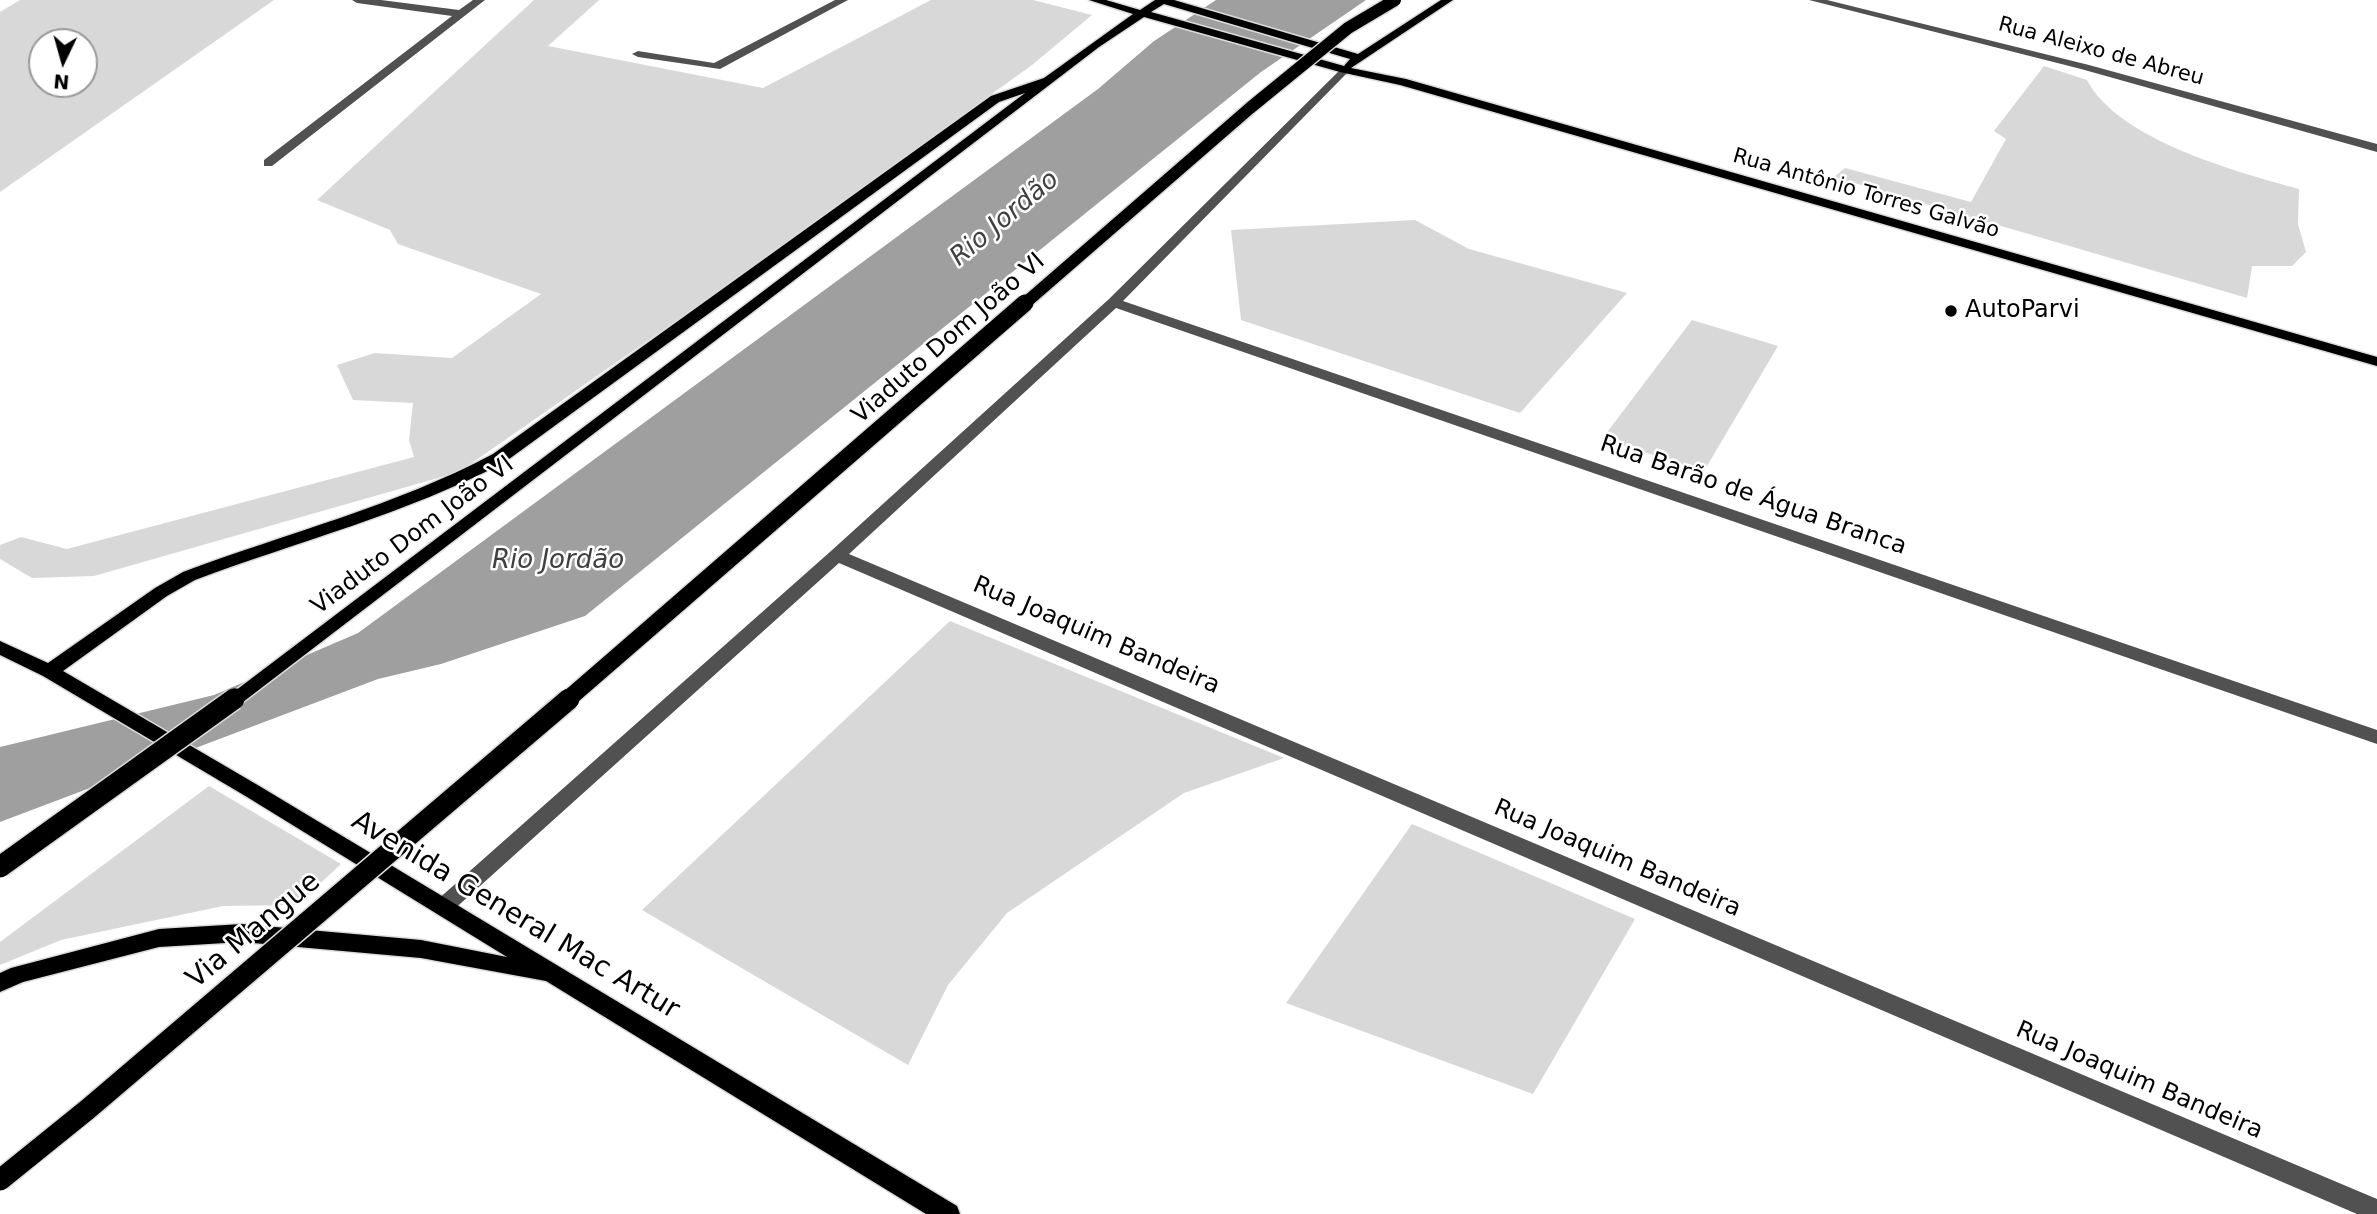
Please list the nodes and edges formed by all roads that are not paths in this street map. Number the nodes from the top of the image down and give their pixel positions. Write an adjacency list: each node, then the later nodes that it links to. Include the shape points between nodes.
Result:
1 (356, 0): 10 (street)
2 (480, 0): 10 (street)
3 (843, 0): 11 (street, via 716,66)
4 (1094, 0): 9 (main road, Rua Antônio Torres Galvão)
5 (1162, 0): 9 (main road, Viaduto Dom João VI); 12 (main road)
6 (1395, 0): 22 (main road, Viaduto Dom João VI, bridge, via 1348,28 1250,108)
7 (1448, 0): 12 (main road)
8 (1814, 0): 15 (street, Rua Aleixo de Abreu, via 2085,67)
9 (1140, 12): 13 (main road, Rua Antônio Torres Galvão); 14 (main road, Viaduto Dom João VI)
10 (461, 14): 16 (street)
11 (638, 54)
12 (1358, 58): 13 (main road)
13 (1343, 70): 17 (street); 18 (main road, Rua Antônio Torres Galvão, via 1402,82)
14 (1052, 79): 21 (main road, via 995,99 489,464 408,502 189,576); 24 (main road, Viaduto Dom João VI, bridge, via 236,697)
15 (2377, 148)
16 (268, 163)
17 (1114, 302): 19 (street); 23 (street, Rua Barão de Água Branca)
18 (2377, 362)
19 (837, 555): 25 (street); 29 (street, Rua Joaquim Bandeira)
20 (0, 647): 21 (main road, Avenida General Mac Artur)
21 (49, 671): 25 (main road, Avenida General Mac Artur)
22 (541, 723): 28 (main road, Via Mangue, bridge)
23 (2377, 737)
24 (0, 867)
25 (443, 906): 26 (main road, Avenida General Mac Artur)
26 (557, 976): 27 (main road, via 421,949 242,933 159,939); 30 (main road, Avenida General Mac Artur)
27 (0, 983)
28 (0, 1180)
29 (2377, 1211)
30 (948, 1214)

